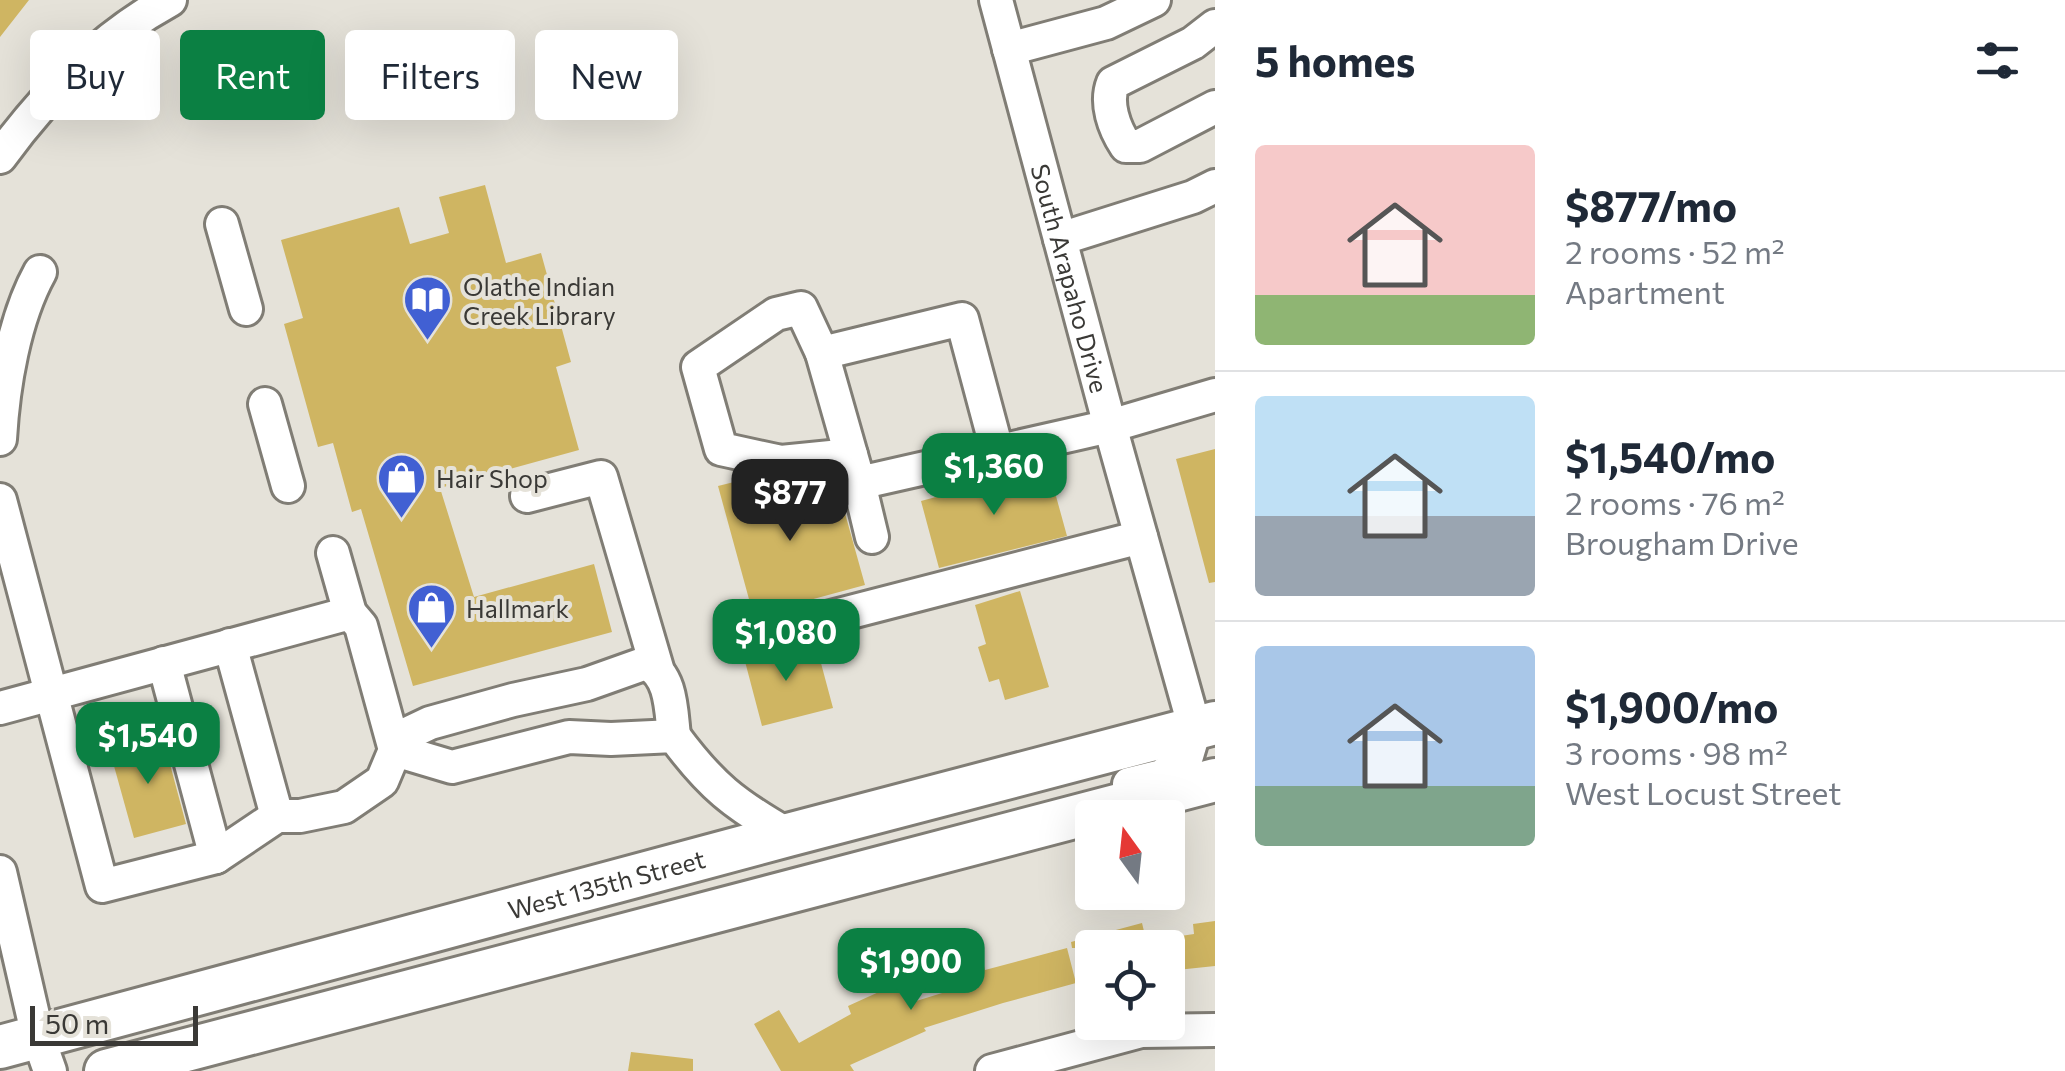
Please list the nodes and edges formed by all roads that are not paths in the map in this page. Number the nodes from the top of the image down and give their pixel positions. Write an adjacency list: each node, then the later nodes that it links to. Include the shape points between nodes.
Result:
1 (996, 0): 5 (street, South Arapaho Drive)
2 (1154, 0): 5 (street, via 1106,23)
3 (166, 1): 7 (street, via 83,62)
4 (1215, 26): 6 (street, via 1114,83 1108,94 1126,146 1140,146)
5 (1009, 49): 10 (street, South Arapaho Drive)
6 (1215, 107)
7 (0, 157)
8 (1215, 186): 10 (street)
9 (222, 224): 12 (street)
10 (1060, 238): 16 (street, South Arapaho Drive)
11 (40, 272): 17 (street, via 14,341)
12 (246, 309)
13 (822, 353): 18 (street, via 962,320); 19 (street); 19 (street, via 801,308 776,314 698,367 721,449)
14 (1215, 396): 16 (street)
15 (265, 404): 20 (street)
16 (1110, 426): 18 (street); 24 (street, South Arapaho Drive)
17 (0, 439)
18 (998, 450): 19 (street)
19 (855, 469): 23 (street)
20 (288, 486)
21 (526, 496): 30 (street, via 601,477)
22 (0, 500): 31 (street)
23 (872, 537)
24 (1141, 537): 27 (street); 33 (street, South Arapaho Drive)
25 (333, 553): 26 (street)
26 (350, 613): 28 (street); 35 (street, via 361,626)
27 (777, 631)
28 (230, 645): 29 (street); 37 (street)
29 (164, 663): 31 (street); 40 (street)
30 (657, 668): 34 (street, via 669,694); 35 (street, via 646,663 430,722)
31 (52, 694): 32 (street); 40 (street, via 102,886)
32 (0, 708)
33 (1205, 726): 38 (main road, West 135th Street); 39 (street, via 1186,756 1162,776 987,822)
34 (674, 736): 35 (street, via 569,738 452,767); 38 (street, via 721,792)
35 (395, 750): 37 (street, via 382,781 344,806)
36 (1215, 780): 39 (main road)
37 (276, 816): 40 (street)
38 (788, 835): 43 (main road, West 135th Street)
39 (939, 854): 44 (main road)
40 (216, 857)
41 (0, 872): 43 (street)
42 (1215, 1030): 45 (street, via 1141,1032)
43 (29, 1051)
44 (106, 1071)
45 (992, 1071)

